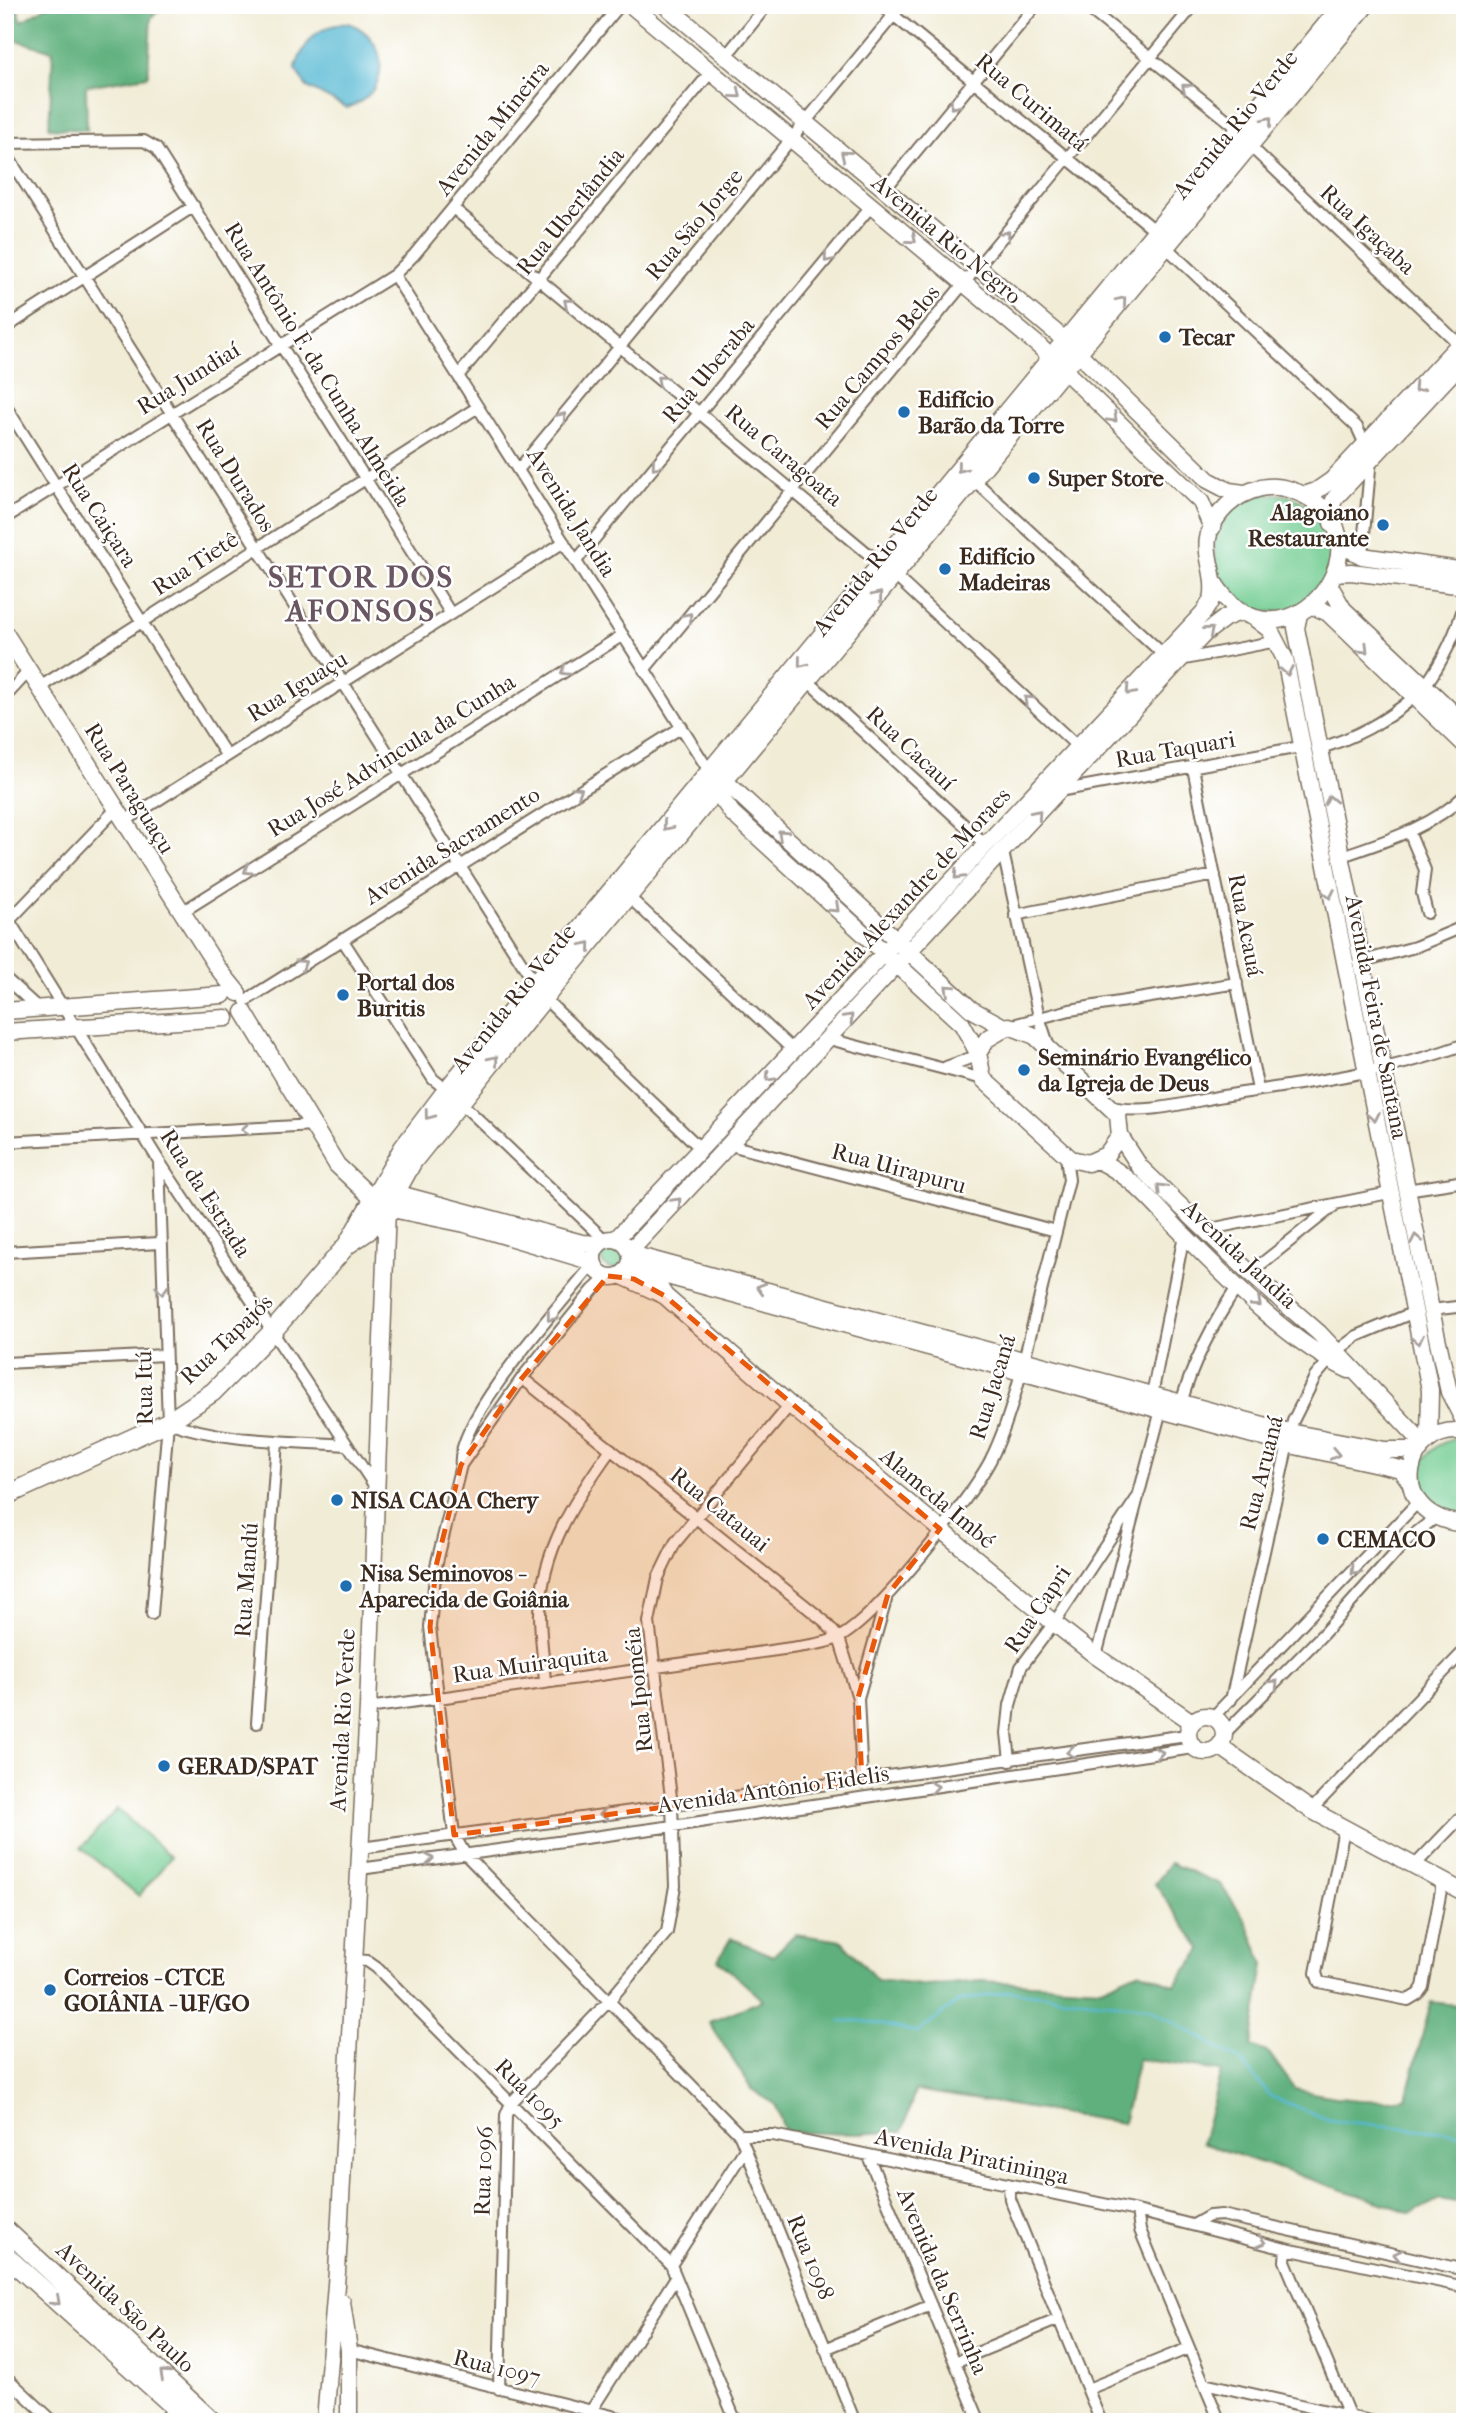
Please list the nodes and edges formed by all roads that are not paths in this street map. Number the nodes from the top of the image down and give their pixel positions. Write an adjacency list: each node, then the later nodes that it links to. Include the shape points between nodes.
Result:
1 (620, 5): 26 (street, Avenida Mineira)
2 (631, 5): 15 (street, Avenida Rio Negro)
3 (664, 5): 13 (street, Avenida Rio Negro)
4 (767, 5): 13 (street)
5 (881, 5): 12 (street, Rua Curimatá)
6 (902, 5): 12 (street, Rua São Jorge)
7 (1036, 5): 16 (street)
8 (1084, 5): 14 (street, Rua Igaçaba)
9 (1194, 5): 14 (street, Rua Campos Belos)
10 (1343, 5): 18 (main road, Avenida Rio Verde)
11 (1365, 5): 18 (main road, Avenida Rio Verde, one-way to 11)
12 (894, 16): 16 (street, Rua Curimatá); 17 (street, Rua São Jorge)
13 (726, 56): 17 (street, Avenida Rio Negro)
14 (1150, 59): 18 (street, Rua Igaçaba, one-way to 14); 22 (street, Rua Campos Belos)
15 (711, 72): 19 (street, Avenida Rio Negro, one-way to 19); 32 (street, Rua Uberlândia)
16 (974, 81): 22 (street, Rua Curimatá); 23 (street, one-way to 23)
17 (806, 123): 19 (street, Rua São Jorge); 23 (street, Avenida Rio Negro, one-way to 17)
18 (1244, 138): 27 (main road, Avenida Rio Verde); 28 (main road, Avenida Rio Verde); 38 (street, Rua Igaçaba)
19 (792, 139): 24 (street, Avenida Rio Negro); 36 (street, Rua São Jorge)
20 (5, 143): 25 (street, Rua Antônio F. da Cunha Almeida, via 144,141 156,148)
21 (5, 152): 31 (street, Rua Durados)
22 (1068, 159): 27 (street, Rua Curimatá); 29 (street, Rua Campos Belos, one-way to 22)
23 (886, 189): 29 (street, Avenida Rio Negro)
24 (872, 205): 33 (street, Avenida Rio Negro, one-way to 33); 43 (street, Rua Uberaba, one-way to 43)
25 (194, 206): 31 (street); 35 (street, Rua Antônio F. da Cunha Almeida)
26 (453, 208): 30 (street, Avenida Mineira); 32 (street, Rua Caragoata)
27 (1156, 230): 37 (main road, Avenida Rio Verde)
28 (1166, 247): 37 (main road, Avenida Rio Verde, one-way to 28); 45 (street, via 1357,427)
29 (979, 267): 33 (street, Rua Campos Belos); 37 (street, Avenida Rio Negro)
30 (394, 275): 35 (street, Rua Jundiaí); 40 (street, Avenida Jandia)
31 (85, 276): 34 (street); 44 (street, Rua Durados)
32 (541, 280): 36 (street, Rua Caragoata, one-way to 32); 40 (street, Rua Uberlândia)
33 (965, 284): 39 (street, Avenida Rio Negro); 50 (street, Rua Campos Belos)
34 (5, 328)
35 (279, 345): 44 (street, Rua Jundiaí); 47 (street, Rua Antônio F. da Cunha Almeida)
36 (620, 346): 43 (street, Rua Caragoata, one-way to 36); 46 (street, Rua São Jorge, one-way to 36)
37 (1072, 347): 39 (main road, Avenida Rio Verde); 51 (street, Avenida Rio Negro, via 1208,480)
38 (1463, 347): 45 (street)
39 (1057, 365): 48 (main road, Avenida Rio Verde); 55 (street, Avenida Rio Negro, one-way to 55, via 1201,502); 61 (main road, Avenida Rio Verde, one-way to 61)
40 (458, 376): 42 (street, Avenida Jandia)
41 (5, 405): 49 (street, Rua Caiçara)
42 (478, 407): 46 (street, Avenida Jandia); 47 (street, Rua Tietê)
43 (700, 412): 50 (street, Rua Caragoata); 60 (street, Rua Uberaba, one-way to 60)
44 (172, 413): 49 (street, Rua Jundiaí); 58 (street, Rua Durados)
45 (1369, 450): 52 (street, via 1332,480); 54 (street, via 1335,498); 59 (street)
46 (518, 470): 56 (street, Avenida Jandia)
47 (365, 479): 58 (street, Rua Tietê); 69 (street, Rua Antônio F. da Cunha Almeida)
48 (974, 480): 61 (main road, Avenida Rio Verde); 74 (street)
49 (57, 485): 53 (street, Rua Jundiaí); 70 (street, Rua Caiçara)
50 (793, 491): 61 (street, Rua Caragoata); 76 (street, Rua Campos Belos, one-way to 50)
51 (1244, 494): 52 (street, via 1284,488); 55 (street, via 1220,514)
52 (1304, 495): 54 (street)
53 (5, 518)
54 (1332, 523): 57 (street)
55 (1212, 528): 64 (street, via 1207,564)
56 (564, 542): 60 (street, Avenida Jandia); 69 (street, Rua Iguaçu)
57 (1338, 543): 59 (street); 63 (street)
58 (257, 548): 70 (street, Rua Tietê); 79 (street, Rua Durados)
59 (1362, 556): 62 (street)
60 (576, 561): 72 (street, Avenida Jandia)
61 (889, 570): 78 (main road, Avenida Rio Verde, one-way to 61); 86 (street, Rua Caragoata, one-way to 61); 92 (main road, Avenida Rio Verde, one-way to 92)
62 (1465, 571)
63 (1333, 580): 65 (street, via 1351,572); 67 (street); 81 (street, via 1343,609)
64 (1213, 581): 68 (street, via 1230,604); 74 (street, Avenida Alexandre de Moraes, via 1213,596 1204,612)
65 (1465, 586)
66 (1465, 601): 81 (street, via 1441,664)
67 (1306, 610): 68 (street, via 1283,618); 81 (street, one-way to 81, via 1328,613); 88 (street, Avenida Feira de Santana, via 1296,628)
68 (1246, 613): 73 (street, Avenida Feira de Santana); 75 (street, Avenida Alexandre de Moraes, one-way to 68, via 1225,618)
69 (451, 614): 79 (street, Rua Iguaçu)
70 (144, 621): 80 (street, Rua Tietê); 89 (street, Rua Caiçara)
71 (5, 633): 77 (street, Rua Paraguaçu)
72 (623, 635): 76 (street, Avenida Jandia); 91 (street, Rua José Advincula da Cunha, one-way to 91)
73 (1277, 641): 75 (street); 87 (street, Avenida Feira de Santana, one-way to 87, via 1285,659)
74 (1164, 655): 86 (street, Avenida Alexandre de Moraes, one-way to 86)
75 (1180, 660): 93 (street, Avenida Alexandre de Moraes)
76 (644, 670): 84 (street, Avenida Jandia)
77 (29, 671): 80 (street, Rua Paraguaçu); 82 (street)
78 (808, 681): 92 (main road, Avenida Rio Verde); 97 (street, Rua Cacauí)
79 (342, 683): 89 (street, Rua Iguaçu); 91 (street, Rua Durados)
80 (40, 687): 95 (street, Rua Paraguaçu)
81 (1419, 692): 83 (street); 85 (street); 88 (street, via 1386,720 1357,736)
82 (5, 697)
83 (1465, 723)
84 (682, 727): 92 (street, Avenida Jandia); 100 (street, Avenida Sacramento, one-way to 84)
85 (1465, 745)
86 (1078, 747): 97 (street, Avenida Alexandre de Moraes)
87 (1300, 747): 90 (street, Rua Taquari); 132 (street, Avenida Feira de Santana, one-way to 132)
88 (1318, 748): 99 (street, Avenida Feira de Santana, one-way to 88)
89 (226, 755): 95 (street, Rua Iguaçu)
90 (1193, 768): 93 (street, Rua Taquari); 101 (street, Rua Acauá)
91 (399, 773): 100 (street, Rua Durados); 103 (street, Rua José Advincula da Cunha, one-way to 103)
92 (718, 782): 102 (main road, Avenida Rio Verde); 109 (street, Avenida Jandia, one-way to 92); 111 (street, Avenida Jandia, one-way to 111, via 732,813); 116 (main road, Avenida Rio Verde, one-way to 116)
93 (1058, 791): 98 (street, Avenida Alexandre de Moraes, one-way to 93)
94 (1465, 795): 96 (street, via 1451,809)
95 (121, 815): 103 (street, Rua Paraguaçu); 106 (street, Rua Iguaçu)
96 (1409, 832): 99 (street); 104 (street, via 1425,870 1422,893)
97 (986, 845): 109 (street, Avenida Alexandre de Moraes, one-way to 109)
98 (1003, 852): 105 (street); 110 (street, Avenida Alexandre de Moraes)
99 (1342, 856): 112 (street, Avenida Feira de Santana)
100 (457, 866): 108 (street, Avenida Sacramento); 116 (street, Rua Durados)
101 (1215, 875): 105 (street); 115 (street, Rua Acauá)
102 (629, 897): 116 (main road, Avenida Rio Verde, one-way to 102); 128 (street)
103 (182, 912): 117 (street, Rua Paraguaçu)
104 (1427, 913)
105 (1015, 915): 121 (street)
106 (7, 920): 119 (street, Rua da Estrada)
107 (1465, 926): 112 (street, via 1415,947)
108 (342, 939): 117 (street, Avenida Sacramento, one-way to 108); 135 (street, via 433,1079)
109 (897, 941): 110 (street, Avenida Jandia); 111 (street, Avenida Alexandre de Moraes)
110 (909, 953): 113 (street, Avenida Alexandre de Moraes); 122 (street, Avenida Jandia, one-way to 110, via 971,1009)
111 (885, 954): 113 (street, Avenida Jandia); 128 (street, Avenida Alexandre de Moraes)
112 (1363, 961): 131 (street, Avenida Feira de Santana)
113 (898, 965): 125 (street, Avenida Alexandre de Moraes, one-way to 113); 129 (street, Avenida Jandia, via 962,1024)
114 (5, 978): 118 (street)
115 (1237, 983): 121 (street); 134 (street, Rua Acauá)
116 (539, 990): 135 (main road, Avenida Rio Verde); 143 (street)
117 (237, 1006): 119 (street); 123 (street); 138 (street, Rua Paraguaçu)
118 (39, 1009): 119 (street); 120 (street)
119 (65, 1009): 123 (street, Rua da Estrada)
120 (5, 1011)
121 (1039, 1017): 122 (street); 127 (street)
122 (1007, 1026): 127 (street, Avenida Jandia, via 1025,1030); 129 (street)
123 (77, 1027): 124 (street); 140 (street, Rua da Estrada)
124 (5, 1032)
125 (829, 1039): 130 (street); 142 (street, Avenida Alexandre de Moraes)
126 (1461, 1048): 131 (street)
127 (1051, 1050): 136 (street, Avenida Jandia)
128 (794, 1051): 143 (street, Avenida Alexandre de Moraes, one-way to 143)
129 (977, 1054): 130 (street); 133 (street, Avenida Jandia)
130 (946, 1067): 133 (street)
131 (1381, 1067): 132 (street); 149 (street, Avenida Feira de Santana)
132 (1364, 1070): 134 (street); 150 (street, Avenida Feira de Santana, one-way to 150)
133 (983, 1079): 144 (street)
134 (1258, 1090): 137 (street)
135 (454, 1096): 151 (main road, Avenida Rio Verde, via 403,1149); 156 (street)
136 (1111, 1107): 137 (street); 139 (street, Avenida Jandia)
137 (1143, 1110): 139 (street)
138 (314, 1125): 140 (street, one-way to 140); 151 (street, Rua Paraguaçu, via 337,1165 354,1183)
139 (1120, 1131): 146 (street, via 1115,1146); 153 (street, Avenida Jandia, one-way to 139, via 1140,1167)
140 (144, 1135): 141 (street); 145 (street, Rua da Estrada)
141 (5, 1142)
142 (730, 1145): 154 (street, Rua Uirapuru); 160 (street, Avenida Alexandre de Moraes, one-way to 142)
143 (702, 1150): 156 (street, Avenida Alexandre de Moraes)
144 (1066, 1156): 146 (street, Avenida Jandia); 147 (street, Rua Jacaná)
145 (159, 1161): 157 (street, Rua Itú); 168 (street, Rua da Estrada)
146 (1090, 1162): 147 (street, Rua Jacaná); 155 (street, Avenida Jandia, via 1128,1178)
147 (1069, 1180): 154 (street, Rua Jacaná)
148 (1465, 1181): 149 (street)
149 (1406, 1191): 166 (street, Avenida Feira de Santana, one-way to 149)
150 (1389, 1193): 152 (street); 167 (street, Avenida Feira de Santana)
151 (384, 1197): 156 (street, via 582,1243); 159 (street); 168 (main road, Rua Tapajós, via 368,1231 347,1245); 192 (street, Avenida Rio Verde)
152 (1338, 1203): 153 (street); 162 (street)
153 (1205, 1230): 162 (street, Avenida Jandia)
154 (1056, 1231): 172 (street, Rua Jacaná)
155 (1184, 1235): 163 (street, Avenida Jandia); 175 (street)
156 (607, 1241): 159 (street); 160 (street)
157 (159, 1243): 158 (street); 169 (street, Rua Itú, one-way to 169)
158 (5, 1252)
159 (593, 1262): 160 (street, via 599,1272); 190 (street, Avenida Alexandre de Moraes, one-way to 190, via 492,1391 464,1441)
160 (624, 1265): 161 (street); 164 (street, Alameda Imbé); 172 (street, one-way to 160); 173 (street, Avenida Alexandre de Moraes, via 593,1290)
161 (656, 1273): 164 (street, Alameda Imbé); 172 (street)
162 (1250, 1273): 170 (street, Avenida Jandia)
163 (1238, 1286): 170 (street, Avenida Jandia, one-way to 170, via 1309,1349); 177 (street, via 1210,1328)
164 (665, 1296): 178 (street, Alameda Imbé)
165 (1465, 1306): 166 (street)
166 (1431, 1310): 174 (street, Avenida Feira de Santana)
167 (1412, 1313): 170 (street, Rua Aruaná, via 1357,1336); 176 (street, Avenida Feira de Santana, one-way to 176)
168 (272, 1332): 181 (main road, Rua Tapajós, via 213,1392); 186 (street, Rua da Estrada)
169 (165, 1355): 171 (street); 181 (street, Rua Itú)
170 (1332, 1356): 180 (street, Avenida Jandia); 184 (street, Rua Aruaná, via 1315,1377)
171 (5, 1363)
172 (1022, 1367): 175 (street); 179 (street); 199 (street, Rua Jacaná, via 1012,1410 990,1462)
173 (522, 1378): 188 (street, Rua Catauai); 190 (street, Avenida Alexandre de Moraes, one-way to 173)
174 (1449, 1392): 176 (street); 182 (street, Avenida Feira de Santana)
175 (1152, 1395): 177 (street)
176 (1430, 1397): 180 (street, via 1420,1411); 187 (street, Avenida Feira de Santana)
177 (1181, 1403): 184 (street)
178 (790, 1405): 196 (street, Rua Ipoméia); 199 (street, Alameda Imbé)
179 (1161, 1410): 184 (street); 193 (street, Rua Capri)
180 (1400, 1417): 187 (street, Avenida Jandia)
181 (168, 1422): 185 (street, via 187,1429); 194 (main road, Rua Tapajós); 201 (street, Rua Itú)
182 (1465, 1423)
183 (1465, 1432): 187 (street, via 1446,1433)
184 (1288, 1438): 189 (street); 212 (street, Rua Aruaná)
185 (277, 1441): 186 (street); 215 (street, Rua Mandú)
186 (346, 1445): 192 (street, Rua da Estrada)
187 (1425, 1445): 189 (street); 191 (street, Avenida Feira de Santana, via 1410,1468)
188 (611, 1449): 196 (street, Rua Catauai); 209 (street, via 577,1496 553,1550 540,1613)
189 (1373, 1455): 191 (street, via 1401,1469)
190 (461, 1465): 210 (street, Avenida Alexandre de Moraes, via 436,1566 430,1627)
191 (1410, 1482): 195 (street)
192 (377, 1490): 213 (street, Avenida Rio Verde)
193 (1139, 1495): 203 (street, Rua Capri); 207 (street, Rua Capri)
194 (5, 1496)
195 (1418, 1502): 197 (street); 202 (street, one-way to 202)
196 (697, 1517): 205 (street, Rua Catauai); 208 (street, Rua Ipoméia, via 676,1543 658,1578 649,1622)
197 (1436, 1518): 198 (street); 204 (street, via 1408,1539)
198 (1461, 1526)
199 (940, 1529): 200 (street, Rua Jacaná); 203 (street, Alameda Imbé)
200 (888, 1594): 205 (street, Rua Muiraquita); 211 (street, Rua Jacaná)
201 (152, 1614)
202 (1308, 1619): 204 (street); 212 (street)
203 (1054, 1623): 207 (street, Alameda Imbé); 218 (street, Rua Capri, via 1021,1667 1010,1705)
204 (1324, 1634): 217 (street, one-way to 204)
205 (839, 1638): 208 (street, Rua Muiraquita); 211 (street, Rua Catauai)
206 (1465, 1650): 221 (street)
207 (1096, 1656): 216 (street, Alameda Imbé)
208 (655, 1668): 209 (street, Rua Muiraquita); 220 (street, Rua Ipoméia)
209 (545, 1683): 210 (street, Rua Muiraquita)
210 (438, 1698): 213 (street, Rua Muiraquita); 225 (street, Avenida Alexandre de Moraes)
211 (858, 1698): 219 (street, Rua Jacaná)
212 (1231, 1700): 214 (street)
213 (368, 1708): 226 (street, Avenida Rio Verde)
214 (1213, 1717): 216 (street, via 1200,1717); 217 (street, via 1222,1724)
215 (257, 1723)
216 (1190, 1735): 217 (street, via 1212,1751); 218 (street, Avenida Antônio Fidelis, one-way to 218); 223 (street, Avenida Antônio Fidelis, one-way to 216)
217 (1223, 1739): 221 (street)
218 (1010, 1761): 219 (street, Avenida Antônio Fidelis)
219 (862, 1781): 220 (street, Avenida Antônio Fidelis)
220 (672, 1805): 223 (street, Rua Ipoméia); 225 (street, Avenida Antônio Fidelis, one-way to 225)
221 (1311, 1810): 224 (street)
222 (1465, 1813): 228 (street)
223 (673, 1826): 227 (street, Avenida Antônio Fidelis); 232 (street, Rua Ipoméia, via 676,1886)
224 (1344, 1829): 228 (street); 230 (street, via 1315,1973 1322,1984 1408,2000 1418,1994 1423,1987)
225 (454, 1835): 226 (street, Avenida Antônio Fidelis); 227 (street)
226 (361, 1848): 229 (street, Avenida Rio Verde)
227 (465, 1854): 229 (street, Avenida Antônio Fidelis, one-way to 227); 234 (street)
228 (1416, 1864): 230 (street)
229 (360, 1868): 233 (street, Avenida Rio Verde)
230 (1440, 1877): 231 (street)
231 (1465, 1893)
232 (667, 1932): 234 (street, Rua 1096)
233 (355, 1960): 235 (street, Rua 1095, via 377,1968); 247 (street, Avenida Rio Verde)
234 (609, 2001): 235 (street, Rua 1096); 236 (street, Rua 1098)
235 (511, 2103): 245 (street, Rua 1095); 258 (street, Rua 1096, via 503,2129)
236 (740, 2135): 237 (street, Rua 1098); 238 (street, Avenida Piratininga, via 773,2135)
237 (745, 2149): 245 (street); 252 (street, Rua 1098)
238 (868, 2156): 239 (street, Avenida Piratininga); 250 (street, Avenida da Serrinha)
239 (1009, 2186): 240 (street, Avenida Piratininga); 251 (street, via 1010,2199)
240 (1138, 2211): 241 (street, Avenida Piratininga); 253 (street, via 1140,2230)
241 (1195, 2224): 243 (street, Avenida Piratininga, one-way to 243); 246 (street, Avenida Piratininga, one-way to 241, via 1222,2215)
242 (5, 2229): 266 (main road, Avenida São Paulo, one-way to 242)
243 (1286, 2249): 249 (street, Avenida Piratininga); 262 (street, via 1285,2261)
244 (5, 2255): 260 (main road, Avenida São Paulo, one-way to 260)
245 (671, 2265): 248 (street)
246 (1465, 2270)
247 (337, 2272): 254 (street, Avenida Rio Verde); 267 (street, Avenida Rio Verde)
248 (676, 2277): 261 (street); 271 (street)
249 (1465, 2287)
250 (931, 2305): 252 (street); 255 (street, Avenida da Serrinha)
251 (1059, 2319): 255 (street); 259 (street)
252 (825, 2348): 272 (street, Rua 1098)
253 (1189, 2348): 257 (street); 259 (street)
254 (349, 2350): 258 (street, Rua 1097); 268 (street, Avenida Rio Verde)
255 (955, 2362): 273 (street, Avenida da Serrinha)
256 (5, 2376): 263 (street)
257 (1204, 2383): 262 (street); 275 (street)
258 (499, 2389): 261 (street, Rua 1097)
259 (1088, 2389): 274 (street)
260 (175, 2408): 264 (street); 265 (main road, Avenida São Paulo)
261 (591, 2412): 269 (street); 270 (street, Rua 1097)
262 (1351, 2419): 276 (street)
263 (54, 2422)
264 (162, 2422)
265 (191, 2422)
266 (213, 2422)
267 (325, 2422)
268 (349, 2422)
269 (584, 2422)
270 (636, 2422)
271 (736, 2422)
272 (855, 2422)
273 (980, 2422)
274 (1101, 2422)
275 (1220, 2422)
276 (1375, 2422)

